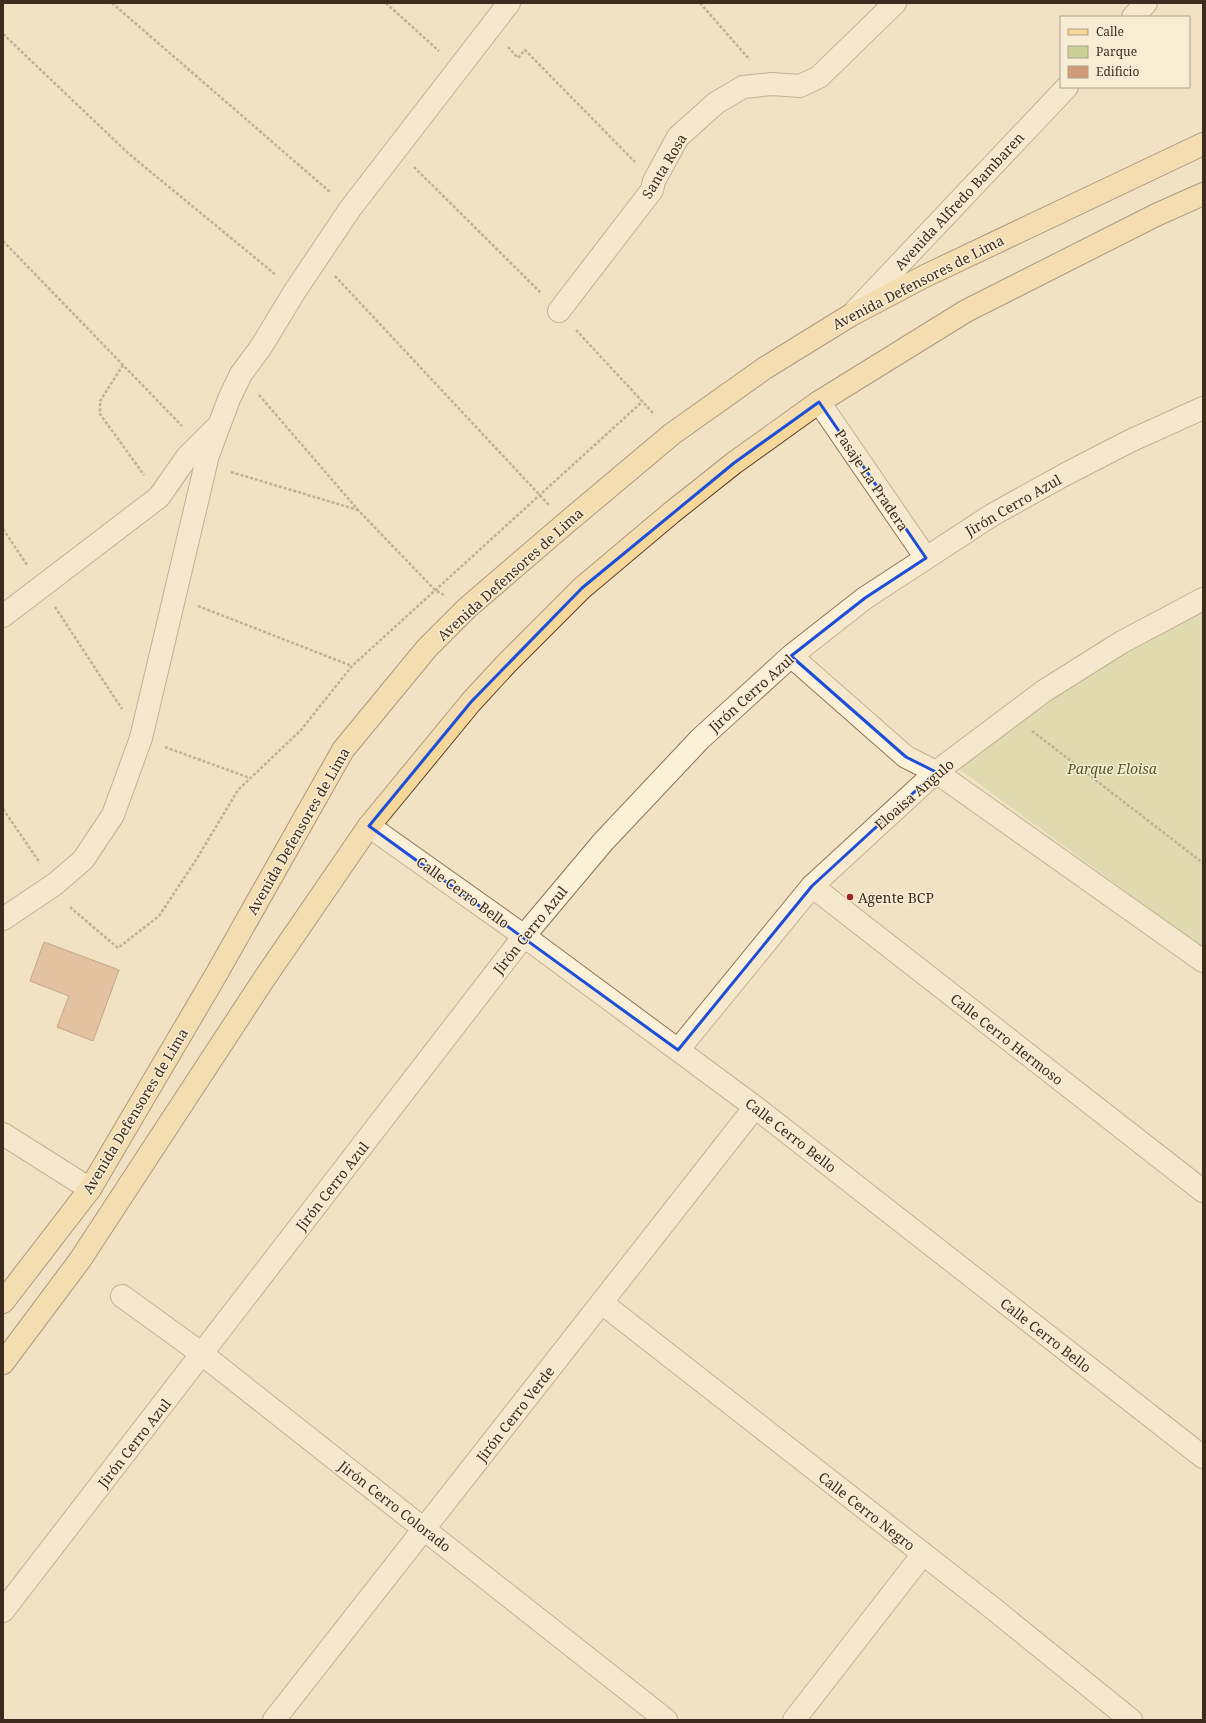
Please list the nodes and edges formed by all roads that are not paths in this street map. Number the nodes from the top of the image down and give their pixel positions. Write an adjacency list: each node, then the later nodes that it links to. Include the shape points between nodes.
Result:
1 (509, 3): 12 (street, via 350,209 241,374)
2 (895, 3): 8 (street, Santa Rosa, via 819,77 800,86 772,84 743,87 716,103 678,137 654,180 652,190)
3 (1146, 3): 4 (street)
4 (1134, 16)
5 (1066, 88): 9 (street, Avenida Alfredo Bambaren)
6 (1203, 144): 9 (main road, Avenida Defensores de Lima, via 925,276)
7 (1203, 194): 10 (main road, via 966,311)
8 (558, 311)
9 (851, 315): 26 (main road, Avenida Defensores de Lima, via 765,368 672,434 467,608 427,648 343,750 217,973)
10 (819, 402): 13 (street, Pasaje La Pradera); 18 (main road, via 671,512 582,588 471,702)
11 (1203, 408): 13 (street, Jirón Cerro Azul, via 1064,475 992,515)
12 (220, 424): 15 (street, via 187,457 159,497); 20 (street, via 208,455 141,738 113,815 83,860 55,884)
13 (926, 558): 16 (street, Jirón Cerro Azul, via 865,598)
14 (1203, 599): 17 (street, Eloaisa Angulo, via 1122,642 1044,691)
15 (3, 616)
16 (791, 656): 17 (street, via 906,757); 21 (street, Jirón Cerro Azul, via 733,707 662,778 603,842)
17 (936, 772): 19 (street, Eloaisa Angulo); 22 (street)
18 (369, 826): 21 (street, Calle Cerro Bello); 32 (main road, via 264,979 80,1260)
19 (812, 886): 23 (street, Eloaisa Angulo); 27 (street, Calle Cerro Hermoso)
20 (3, 919)
21 (524, 936): 23 (street, Calle Cerro Bello); 31 (street, Jirón Cerro Azul)
22 (1203, 961)
23 (678, 1050): 24 (street, Calle Cerro Bello)
24 (756, 1107): 30 (street, Jirón Cerro Verde); 33 (street, Calle Cerro Bello)
25 (3, 1134): 26 (street)
26 (90, 1189): 29 (main road, Avenida Defensores de Lima)
27 (1203, 1191)
28 (122, 1296): 31 (street, Jirón Cerro Colorado)
29 (3, 1302)
30 (602, 1303): 34 (street, Jirón Cerro Verde); 35 (street, Calle Cerro Negro)
31 (202, 1354): 34 (street, Jirón Cerro Colorado); 36 (street, Jirón Cerro Azul)
32 (3, 1363)
33 (1203, 1458)
34 (425, 1530): 37 (street, Jirón Cerro Verde); 38 (street, Jirón Cerro Colorado)
35 (922, 1554): 39 (street); 40 (street, Calle Cerro Negro)
36 (3, 1611)
37 (274, 1720)
38 (666, 1720)
39 (794, 1720)
40 (1131, 1720)

